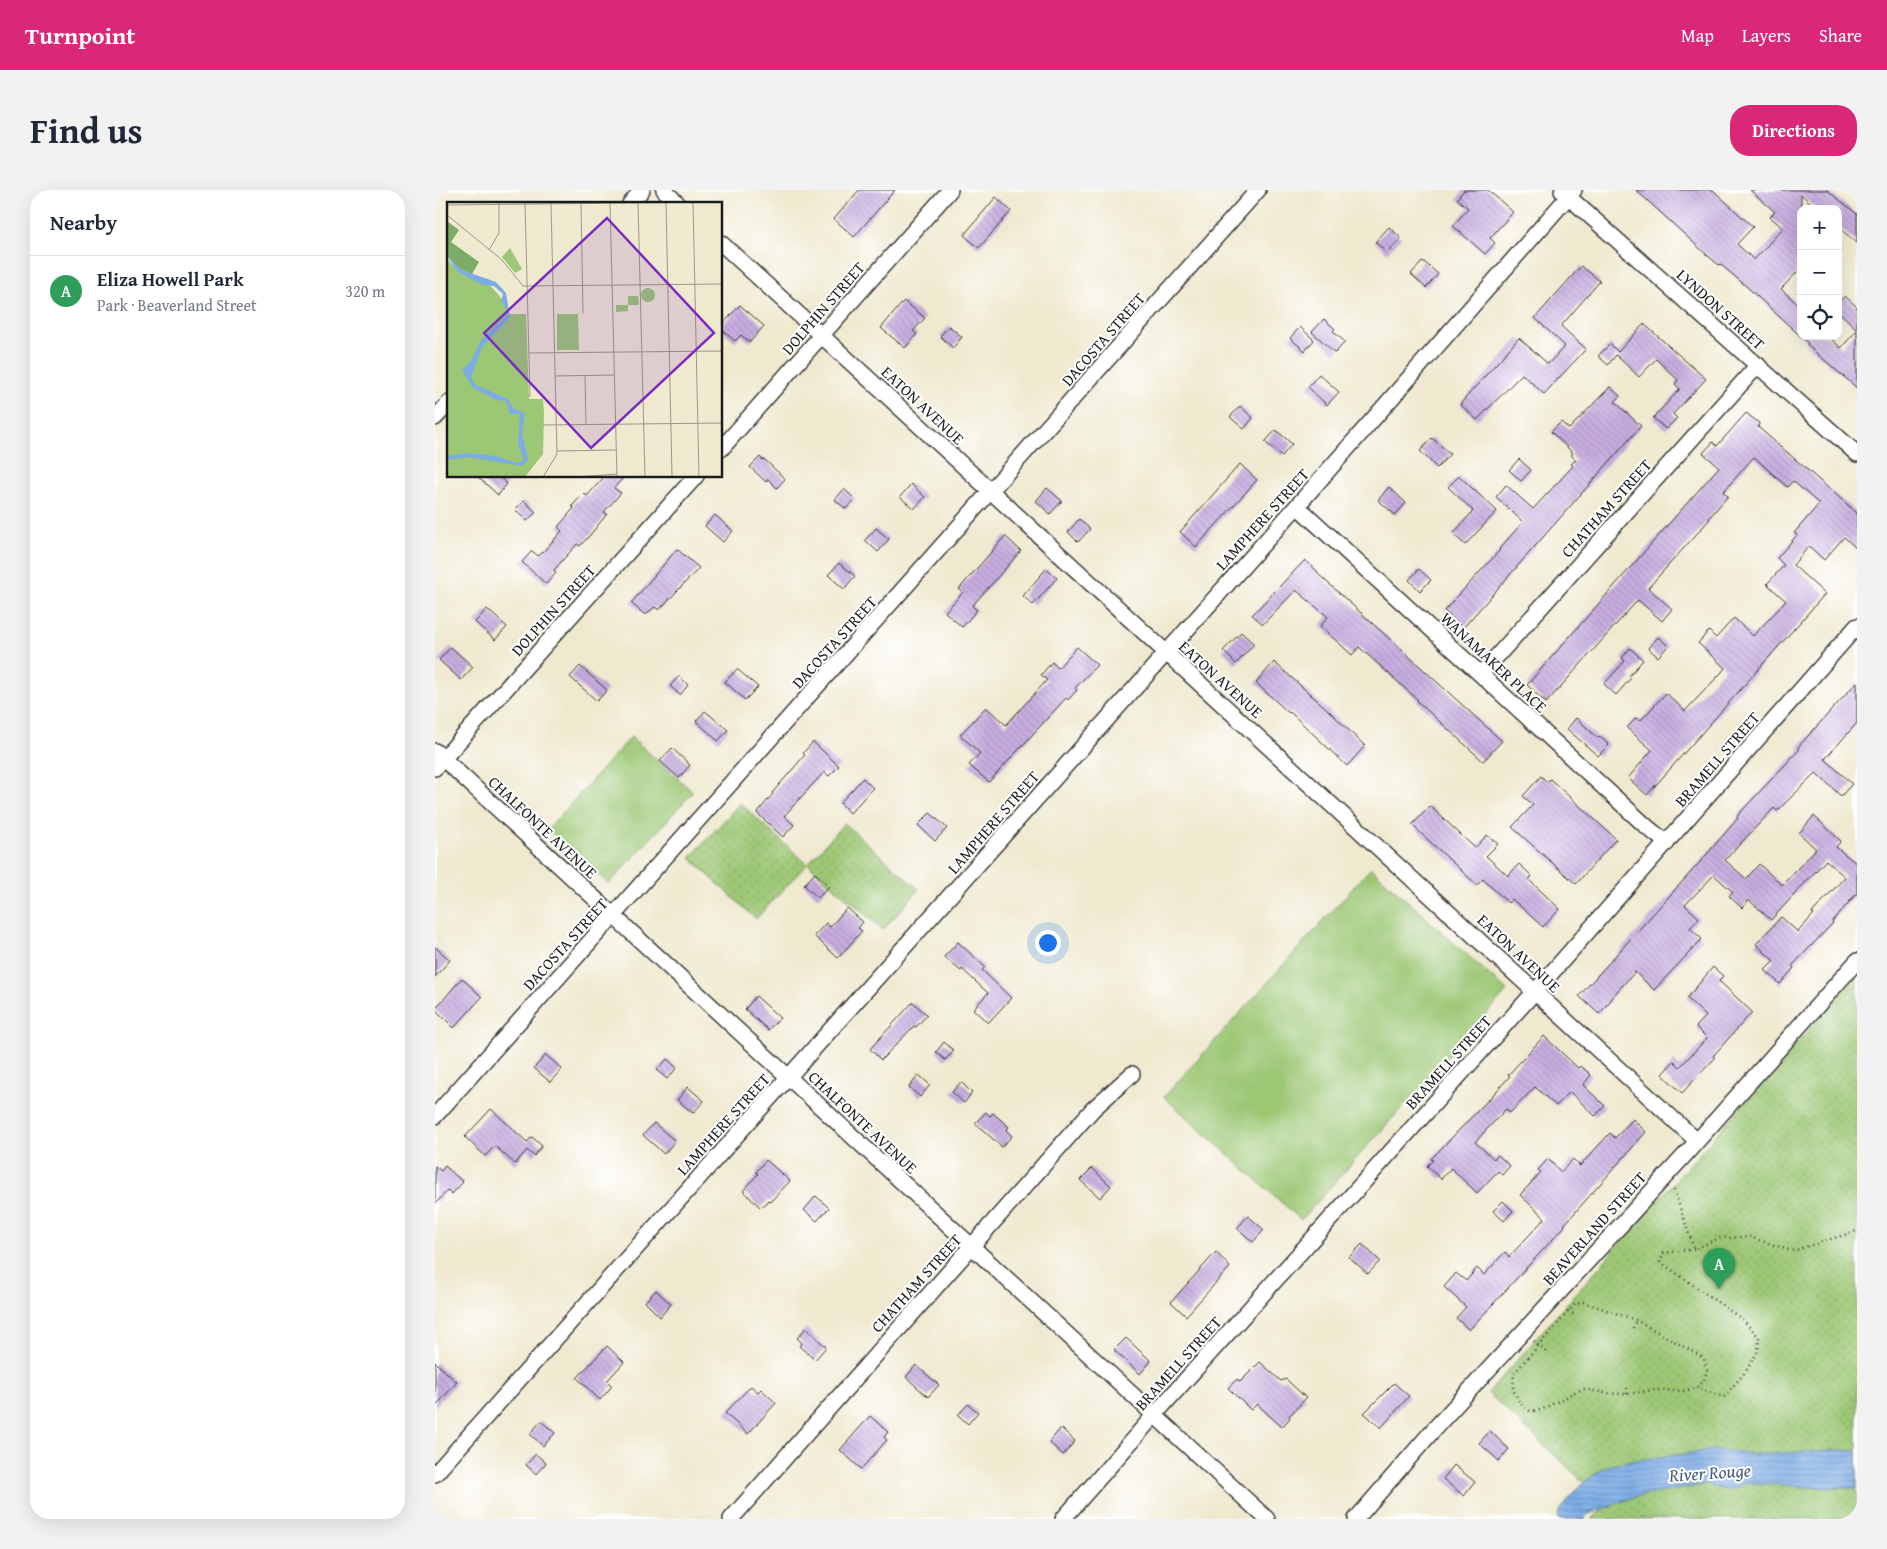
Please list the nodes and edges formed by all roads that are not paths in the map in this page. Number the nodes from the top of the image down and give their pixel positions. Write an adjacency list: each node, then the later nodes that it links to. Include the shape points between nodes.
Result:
1 (643, 190): 6 (street)
2 (663, 190): 7 (street)
3 (950, 190): 9 (street, DOLPHIN STREET)
4 (1258, 190): 16 (street, DACOSTA STREET)
5 (1568, 192): 10 (street, LYNDON STREET); 17 (street, LAMPHERE STREET)
6 (632, 202)
7 (677, 202)
8 (723, 245): 9 (street, EATON AVENUE)
9 (822, 336): 13 (street, DOLPHIN STREET); 16 (street, EATON AVENUE)
10 (1757, 365): 14 (street, LYNDON STREET); 20 (street, CHATHAM STREET)
11 (447, 405): 12 (street)
12 (435, 418)
13 (723, 447)
14 (1857, 454)
15 (695, 478): 21 (street, DOLPHIN STREET)
16 (991, 491): 19 (street, EATON AVENUE); 23 (street, DACOSTA STREET)
17 (1297, 506): 19 (street, LAMPHERE STREET); 20 (street, WANAMAKER PLACE)
18 (1857, 626): 22 (street, BRAMELL STREET)
19 (1165, 653): 25 (street, EATON AVENUE); 27 (street, LAMPHERE STREET)
20 (1481, 674): 22 (street, WANAMAKER PLACE)
21 (438, 759): 23 (street, CHALFONTE AVENUE)
22 (1667, 843): 25 (street, BRAMELL STREET)
23 (613, 916): 27 (street, CHALFONTE AVENUE); 28 (street, DACOSTA STREET)
24 (1857, 961): 29 (street, BEAVERLAND STREET)
25 (1535, 992): 29 (street, EATON AVENUE); 31 (street, BRAMELL STREET)
26 (1132, 1074): 30 (street, CHATHAM STREET, via 1093,1109)
27 (788, 1077): 30 (street, CHALFONTE AVENUE); 32 (street, LAMPHERE STREET)
28 (435, 1116)
29 (1697, 1141): 36 (street, BEAVERLAND STREET)
30 (972, 1247): 31 (street, CHALFONTE AVENUE); 33 (street, CHATHAM STREET)
31 (1155, 1415): 34 (street, BRAMELL STREET); 35 (street, CHALFONTE AVENUE)
32 (435, 1474)
33 (731, 1519)
34 (1063, 1519)
35 (1267, 1519)
36 (1356, 1519)

